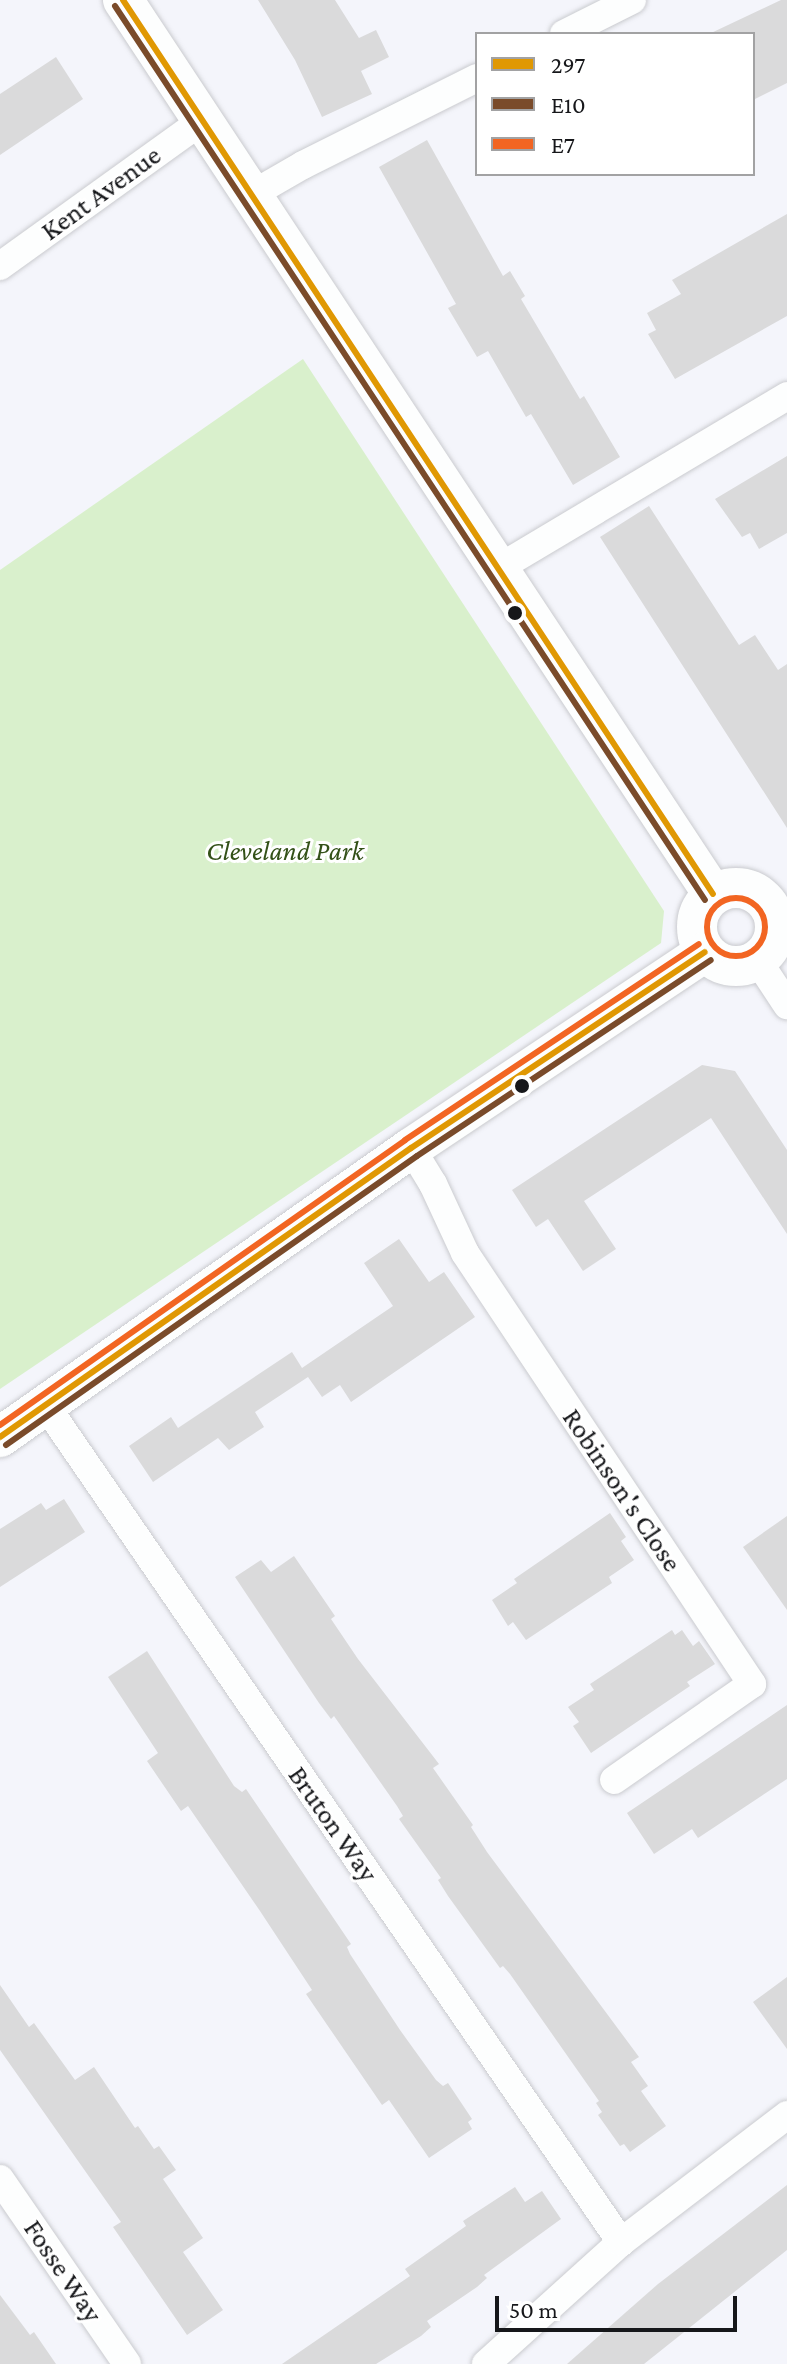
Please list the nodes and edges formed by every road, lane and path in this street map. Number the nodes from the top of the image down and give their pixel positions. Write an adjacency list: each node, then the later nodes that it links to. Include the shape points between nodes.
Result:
1 (123, 0): 5 (main road)
2 (632, 0): 3 (street)
3 (568, 32)
4 (475, 79): 6 (street)
5 (203, 120): 6 (main road); 7 (street, Kent Avenue)
6 (251, 195): 9 (main road)
7 (0, 266)
8 (787, 396): 9 (street)
9 (497, 569): 10 (main road)
10 (713, 894): 11 (main road, via 744,888); 12 (main road, via 697,920)
11 (779, 903): 13 (main road, via 771,947)
12 (705, 952): 13 (main road, via 719,963 737,967); 15 (main road)
13 (758, 961): 14 (street)
14 (787, 1005)
15 (411, 1148): 16 (main road); 18 (street, Robinson's Close, via 465,1253 752,1684)
16 (46, 1406): 17 (main road); 21 (street, Bruton Way)
17 (0, 1437)
18 (614, 1780)
19 (787, 2115): 21 (street)
20 (0, 2179): 22 (street, Fosse Way)
21 (621, 2242): 23 (street)
22 (127, 2364)
23 (486, 2364)

